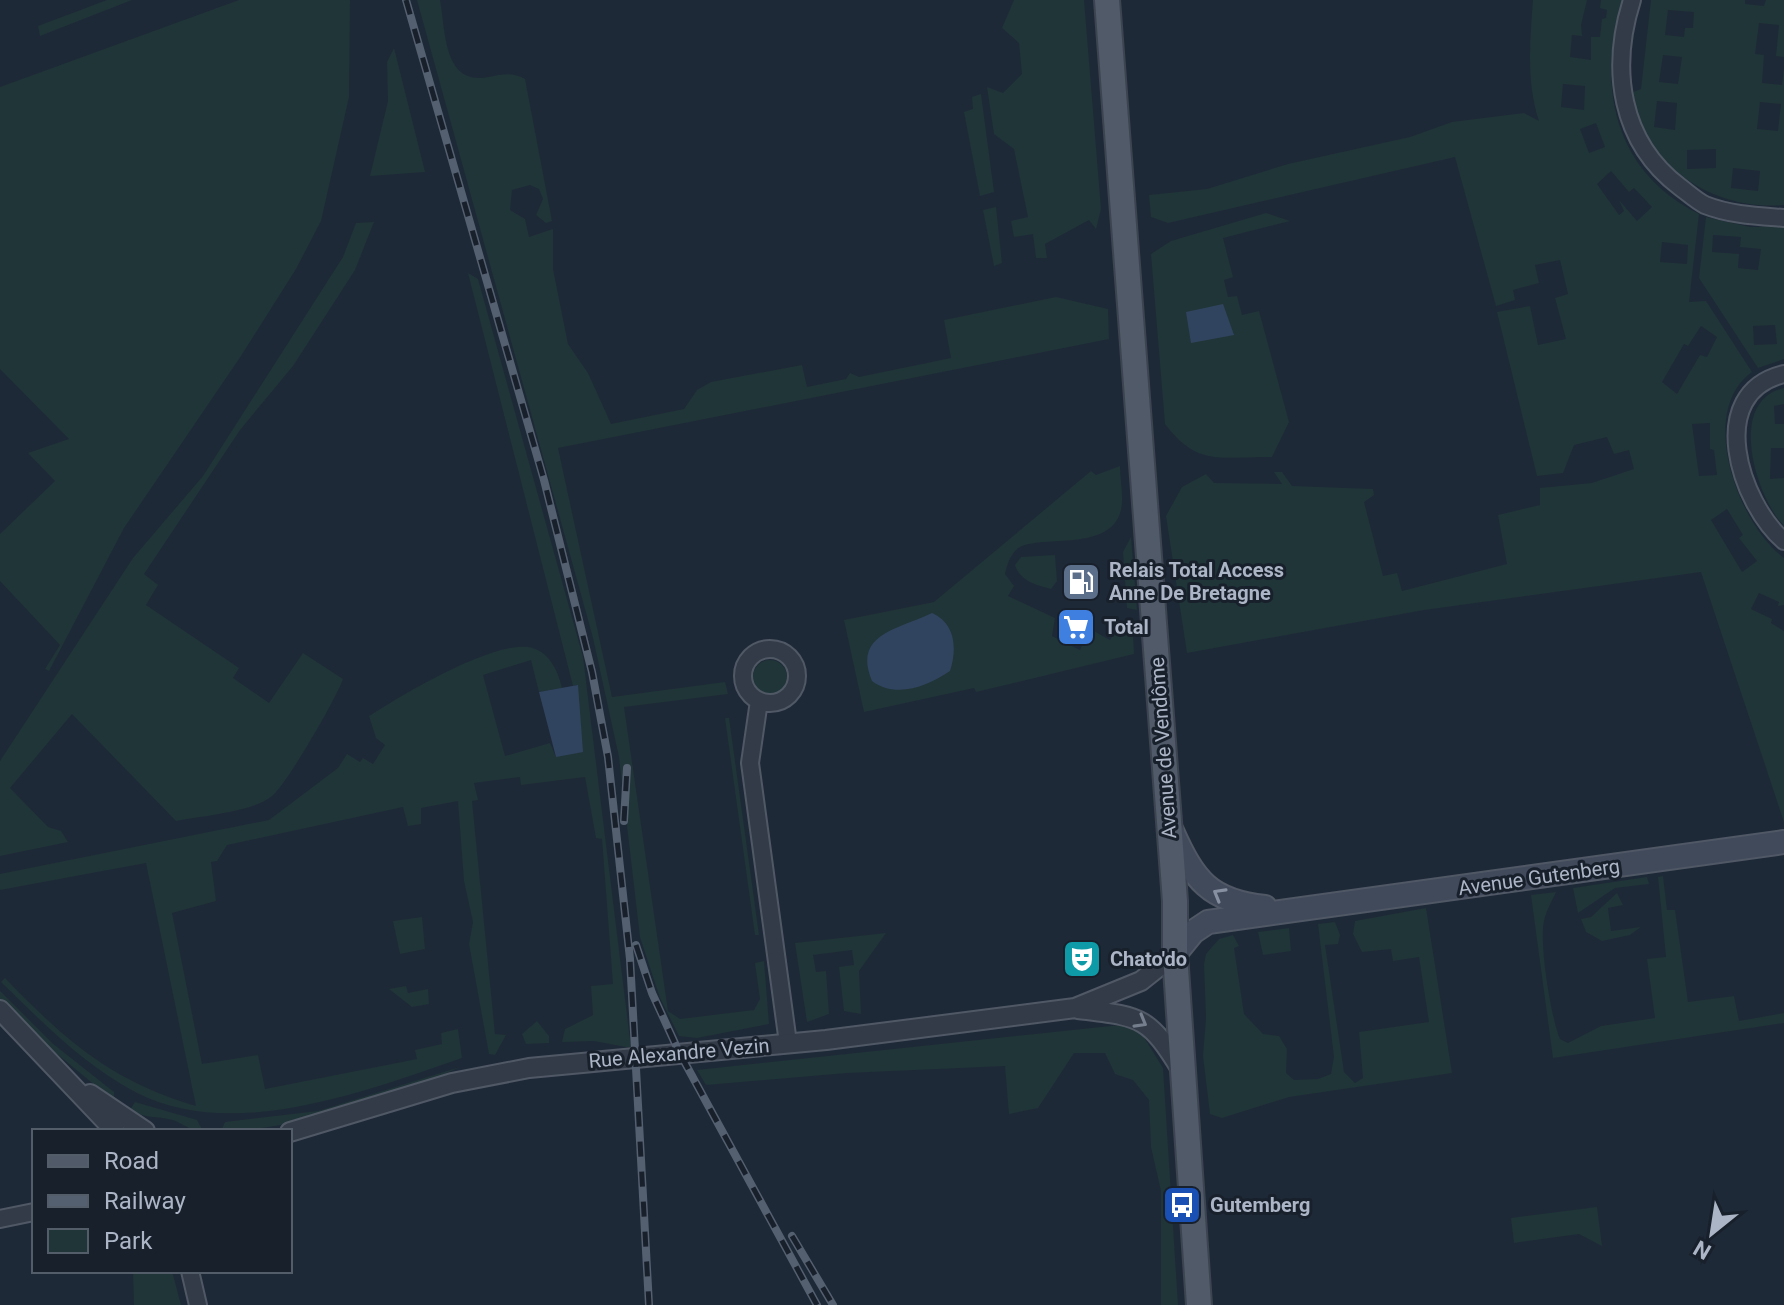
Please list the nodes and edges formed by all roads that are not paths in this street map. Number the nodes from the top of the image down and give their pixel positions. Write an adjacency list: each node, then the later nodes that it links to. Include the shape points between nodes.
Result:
1 (1107, 0): 7 (main road, Avenue de Vendôme)
2 (1632, 0): 3 (street, via 1622,32 1620,85 1629,121 1660,171 1705,205)
3 (1784, 218)
4 (1784, 374): 5 (street, via 1750,393 1738,420 1740,470 1749,496 1761,519)
5 (1784, 541)
6 (759, 701): 13 (street, via 750,763)
7 (1167, 808): 9 (main road, Avenue Gutenberg, one-way to 7, via 1219,897 1201,882 1172,830); 10 (main road, Avenue de Vendôme)
8 (1784, 842): 9 (main road, Avenue Gutenberg)
9 (1294, 911): 10 (main road, Avenue Gutenberg, via 1208,922)
10 (1175, 954): 11 (street, Rue Alexandre Vezin, via 1141,981); 15 (main road, Avenue de Vendôme)
11 (1075, 1008): 13 (street, Rue Alexandre Vezin); 15 (street, Rue Alexandre Vezin, one-way to 15, via 1143,1020 1162,1038)
12 (0, 1010): 14 (street)
13 (788, 1043): 18 (street, Rue Alexandre Vezin, via 529,1068 452,1083)
14 (36, 1048): 16 (street); 17 (street, via 75,1084)
15 (1183, 1073): 23 (main road, Avenue de Vendôme)
16 (113, 1129)
17 (142, 1129)
18 (292, 1131)
19 (32, 1212): 20 (street)
20 (0, 1219)
21 (190, 1273): 22 (street)
22 (198, 1305)
23 (1199, 1305)

